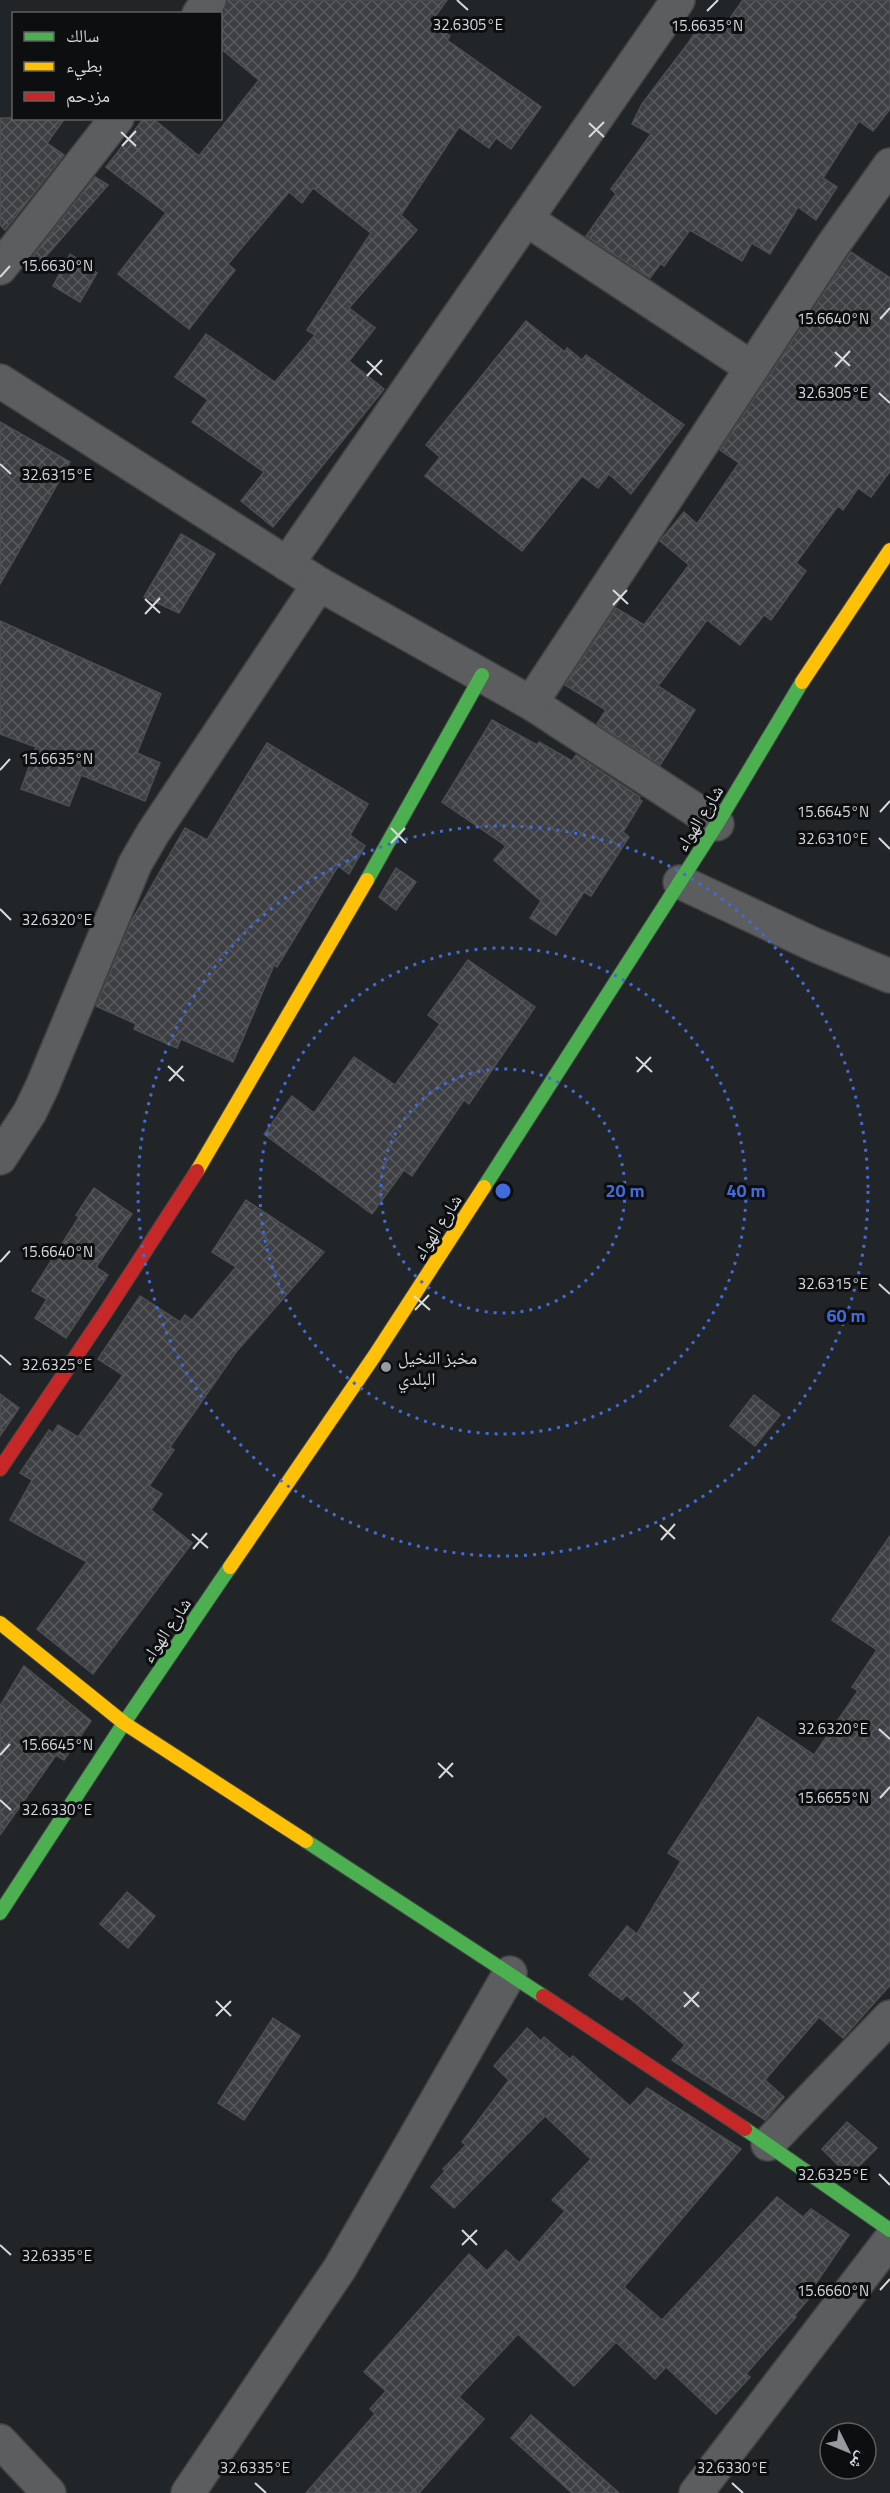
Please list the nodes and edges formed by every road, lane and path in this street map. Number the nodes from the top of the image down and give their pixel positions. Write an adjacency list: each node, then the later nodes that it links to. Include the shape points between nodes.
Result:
1 (678, 0): 4 (street)
2 (115, 120): 5 (street)
3 (890, 165): 6 (street)
4 (526, 219): 6 (street); 9 (street)
5 (0, 268)
6 (752, 368): 12 (street)
7 (0, 381): 9 (street)
8 (890, 550): 13 (street, شارع الهواء, via 796,690)
9 (287, 564): 10 (street)
10 (319, 584): 11 (street); 16 (street, via 135,864 42,1087)
11 (482, 675): 12 (street); 17 (street, via 210,1149)
12 (531, 703): 13 (street)
13 (717, 824): 14 (street, شارع الهواء)
14 (680, 882): 15 (street); 19 (street, شارع الهواء, via 375,1355)
15 (890, 976)
16 (0, 1158)
17 (0, 1469)
18 (0, 1623): 19 (street)
19 (124, 1724): 20 (street, شارع الهواء); 21 (street)
20 (0, 1913)
21 (510, 1972): 23 (street, via 590,2029); 28 (street, via 340,2268)
22 (890, 2017): 23 (street)
23 (768, 2144): 24 (street)
24 (890, 2230)
25 (890, 2240): 29 (street)
26 (0, 2441): 27 (street)
27 (49, 2493)
28 (188, 2493)
29 (696, 2493)

